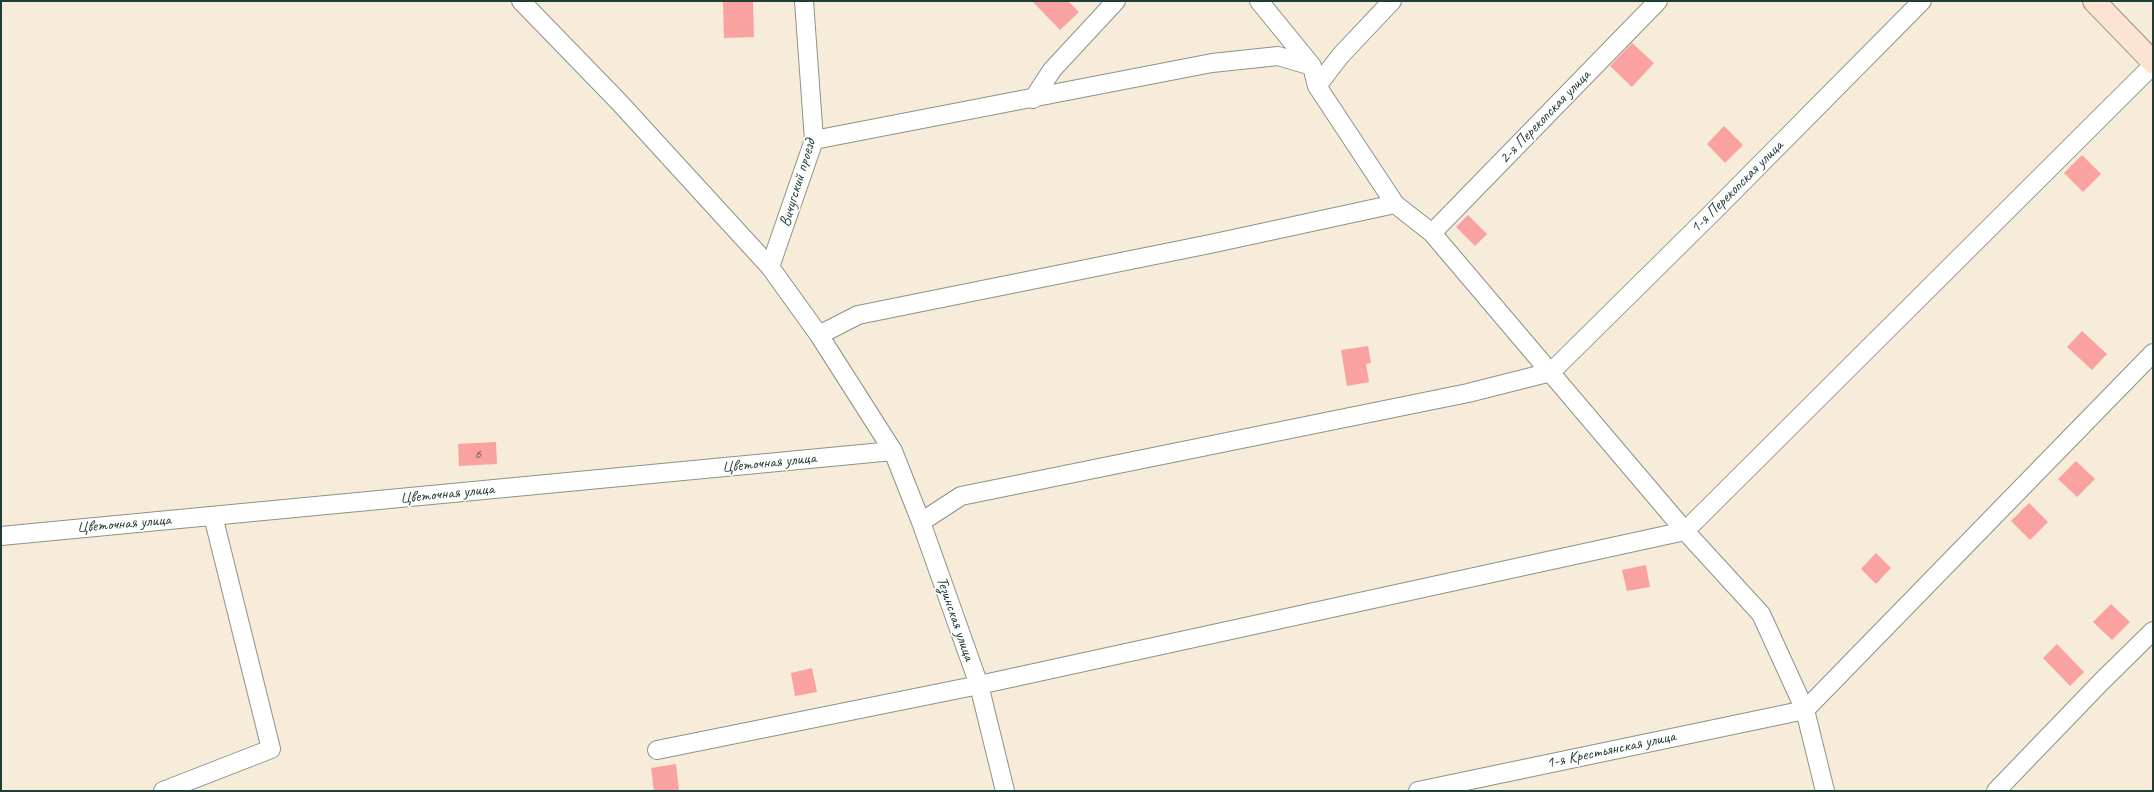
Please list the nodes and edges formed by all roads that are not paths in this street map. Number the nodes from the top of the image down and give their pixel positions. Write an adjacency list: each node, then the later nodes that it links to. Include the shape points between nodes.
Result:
1 (521, 1): 17 (street, Тезинская улица, via 619,102)
2 (804, 1): 14 (street, Вичугский проезд)
3 (1116, 1): 13 (street, via 1052,70)
4 (1259, 1): 11 (street)
5 (1392, 1): 12 (street)
6 (1658, 1): 16 (street, 2-я Перекопская улица)
7 (1922, 1): 20 (street, 1-я Перекопская улица)
8 (2094, 1): 9 (street)
9 (2153, 62)
10 (2153, 65): 24 (street)
11 (1312, 66): 12 (street); 13 (street, via 1278,56 1212,63)
12 (1317, 86): 15 (street)
13 (1033, 98): 14 (street)
14 (814, 140): 17 (street, Вичугский проезд)
15 (1394, 204): 16 (street); 18 (street, via 858,315)
16 (1432, 233): 20 (street)
17 (770, 268): 18 (street, Тезинская улица)
18 (819, 336): 21 (street, Тезинская улица)
19 (2153, 353): 28 (street)
20 (1551, 372): 23 (street, via 1468,393 961,496); 24 (street)
21 (893, 451): 22 (street, Цветочная улица); 23 (street, Тезинская улица)
22 (213, 516): 25 (street, Цветочная улица); 30 (street, via 271,749)
23 (921, 522): 27 (street, Тезинская улица)
24 (1685, 531): 27 (street); 28 (street, via 1761,614)
25 (1, 536)
26 (2153, 632): 34 (street)
27 (979, 685): 29 (street); 31 (street, Тезинская улица)
28 (1805, 710): 32 (street, 1-я Крестьянская улица); 33 (street)
29 (657, 750)
30 (163, 791)
31 (1005, 791)
32 (1418, 791)
33 (1825, 791)
34 (1996, 791)

